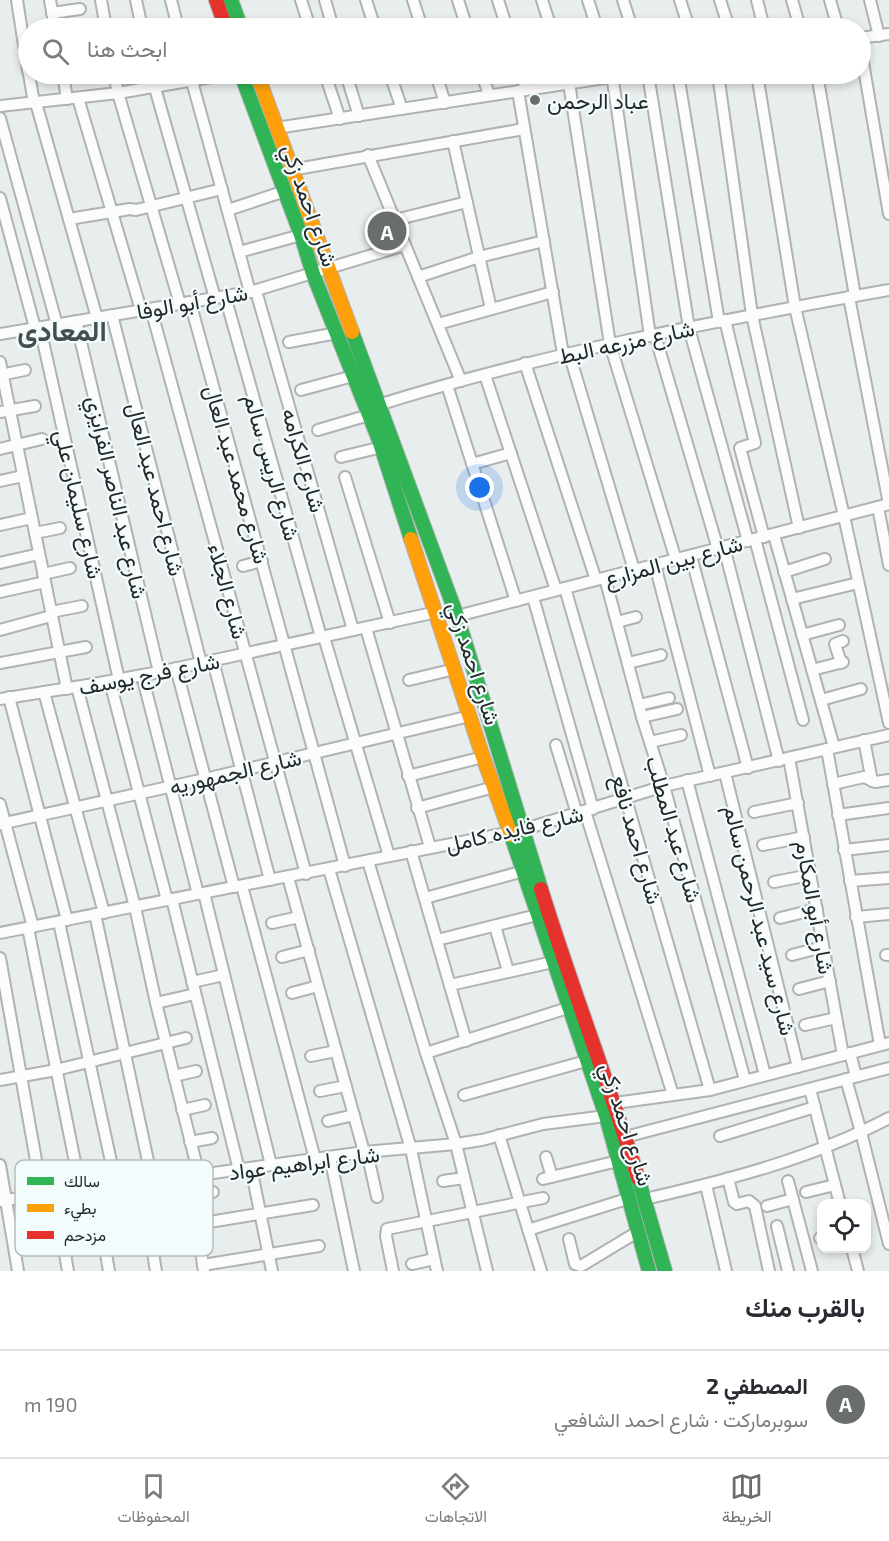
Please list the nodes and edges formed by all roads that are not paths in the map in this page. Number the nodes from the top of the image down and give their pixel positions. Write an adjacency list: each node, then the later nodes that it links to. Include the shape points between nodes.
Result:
1 (16, 0): 25 (street)
2 (50, 0): 24 (street)
3 (101, 0): 27 (street)
4 (136, 0): 28 (street)
5 (171, 0): 29 (street)
6 (216, 0): 30 (street)
7 (231, 0): 31 (street)
8 (301, 0): 32 (street)
9 (325, 0): 33 (street)
10 (366, 0): 34 (street)
11 (413, 0): 35 (street)
12 (458, 0): 36 (street)
13 (498, 0): 37 (street)
14 (542, 0): 38 (street)
15 (588, 0): 39 (street)
16 (622, 0): 40 (street)
17 (680, 0): 41 (street)
18 (720, 0): 42 (street)
19 (757, 0): 43 (street)
20 (792, 0): 44 (street)
21 (830, 0): 45 (street)
22 (870, 0): 46 (street)
23 (80, 9): 24 (street)
24 (52, 13): 26 (street)
25 (19, 18)
26 (53, 18)
27 (104, 18)
28 (140, 18)
29 (176, 18)
30 (222, 18)
31 (237, 18)
32 (307, 18)
33 (330, 18)
34 (372, 18)
35 (419, 18)
36 (464, 18)
37 (504, 18)
38 (548, 18)
39 (594, 18)
40 (628, 18)
41 (686, 18)
42 (726, 18)
43 (762, 18)
44 (797, 18)
45 (835, 18)
46 (884, 35)
47 (31, 84): 75 (street)
48 (67, 84): 74 (street, شارع الجلاء)
49 (116, 84): 72 (street, شارع محمد عبد العال)
50 (153, 84): 70 (street, شارع الريس سالم)
51 (165, 84): 70 (street)
52 (193, 84): 87 (street, شارع الكرامه)
53 (245, 84): 88 (street, شارع احمد زكي)
54 (261, 84): 82 (street, شارع احمد زكي)
55 (328, 84): 81 (street)
56 (349, 84): 79 (street)
57 (393, 84): 78 (street)
58 (439, 84): 76 (street)
59 (485, 84): 73 (street)
60 (522, 84): 71 (street)
61 (544, 84): 71 (street)
62 (568, 84): 128 (street)
63 (614, 84): 126 (street, شارع أبو المكارم)
64 (650, 84): 123 (street)
65 (680, 84): 119 (street)
66 (719, 84): 116 (street)
67 (759, 84): 112 (street)
68 (819, 84): 109 (street)
69 (867, 84): 95 (street)
70 (154, 87): 72 (street); 89 (street, شارع الريس سالم)
71 (522, 90): 73 (street); 83 (street)
72 (118, 93): 74 (street); 92 (street, شارع محمد عبد العال)
73 (489, 95): 76 (street)
74 (73, 98): 75 (street); 94 (street, شارع الجلاء)
75 (35, 102): 77 (street); 96 (street)
76 (445, 103): 78 (street)
77 (0, 106)
78 (402, 109): 79 (street)
79 (359, 116): 81 (street)
80 (0, 118): 121 (street)
81 (340, 119): 82 (street)
82 (276, 128): 86 (street, شارع احمد زكي)
83 (524, 129): 84 (street); 99 (street)
84 (453, 141): 85 (street); 91 (street)
85 (368, 155): 86 (street); 97 (street)
86 (291, 170): 103 (street, شارع احمد زكي)
87 (222, 189): 89 (street); 93 (street, شارع الكرامه)
88 (285, 191): 93 (street); 98 (street, شارع احمد زكي)
89 (186, 197): 92 (street); 110 (street, شارع الريس سالم)
90 (0, 198): 122 (street, شارع سليمان علي)
91 (467, 202): 97 (street); 102 (street)
92 (152, 207): 94 (street); 111 (street, شارع محمد عبد العال)
93 (228, 210): 101 (street, شارع الكرامه)
94 (112, 213): 96 (street); 113 (street, شارع الجلاء)
95 (889, 214)
96 (69, 219): 117 (street)
97 (395, 220): 100 (street)
98 (301, 235): 101 (street); 104 (street, شارع احمد زكي)
99 (544, 241): 102 (street); 108 (street)
100 (405, 245): 103 (street, شارع أبو الوفا); 105 (street)
101 (239, 252): 107 (street, شارع الكرامه)
102 (479, 257): 105 (street); 114 (street)
103 (330, 268): 104 (street, شارع أبو الوفا); 140 (street, شارع احمد زكي)
104 (313, 274): 107 (street, شارع أبو الوفا); 124 (street, شارع احمد زكي)
105 (418, 277): 120 (street)
106 (889, 290): 109 (street, شارع مزرعه البط)
107 (253, 291): 110 (street, شارع أبو الوفا); 192 (street, شارع الكرامه)
108 (553, 292): 114 (street); 129 (street)
109 (852, 296): 112 (street, شارع مزرعه البط); 153 (street)
110 (220, 297): 111 (street, شارع أبو الوفا); 194 (street, شارع الريس سالم)
111 (185, 303): 113 (street, شارع أبو الوفا); 166 (street, شارع محمد عبد العال)
112 (795, 307): 116 (street, شارع مزرعه البط); 154 (street)
113 (146, 309): 115 (street, شارع أبو الوفا); 199 (street, شارع الجلاء)
114 (491, 309): 120 (street)
115 (112, 315): 117 (street, شارع أبو الوفا); 203 (street, شارع احمد عبد العال)
116 (752, 315): 119 (street, شارع مزرعه البط); 158 (street)
117 (97, 318): 118 (street, شارع أبو الوفا)
118 (76, 321): 121 (street, شارع أبو الوفا); 208 (street, شارع عبد الناصر الفرايزي)
119 (722, 321): 123 (street, شارع مزرعه البط); 160 (street, via 755,443 740,448)
120 (438, 324): 136 (street)
121 (57, 325): 122 (street, شارع أبو الوفا)
122 (38, 328): 125 (street, شارع أبو الوفا); 211 (street, شارع سليمان علي)
123 (689, 328): 126 (street, شارع مزرعه البط); 160 (street)
124 (337, 333): 127 (street); 135 (street, شارع احمد زكي)
125 (0, 334)
126 (653, 335): 128 (street, شارع مزرعه البط); 161 (street, شارع أبو المكارم)
127 (289, 342)
128 (610, 344): 129 (street, شارع مزرعه البط); 165 (street)
129 (566, 353): 131 (street, شارع مزرعه البط); 172 (street)
130 (0, 362): 133 (street)
131 (525, 363): 134 (street, شارع مزرعه البط); 175 (street, شارع عبد المطلب)
132 (24, 370): 133 (street)
133 (1, 375): 141 (street)
134 (485, 375): 136 (street, شارع مزرعه البط); 147 (street, شارع احمد نافع)
135 (353, 376): 138 (street); 140 (street, شارع احمد زكي)
136 (461, 381): 137 (street, شارع مزرعه البط)
137 (447, 385): 140 (street, شارع مزرعه البط); 149 (street)
138 (301, 390)
139 (35, 406): 141 (street)
140 (372, 409): 142 (street, شارع مزرعه البط); 145 (street, شارع احمد زكي); 185 (street, شارع احمد زكي)
141 (5, 411): 144 (street)
142 (318, 430)
143 (42, 439): 144 (street)
144 (17, 445): 146 (street); 150 (street)
145 (382, 447): 148 (street); 183 (street, شارع احمد زكي)
146 (0, 449)
147 (511, 453): 149 (street); 177 (street, شارع احمد نافع)
148 (341, 457)
149 (472, 464): 181 (street)
150 (23, 476): 152 (street); 155 (street)
151 (345, 477): 188 (street)
152 (0, 481)
153 (885, 505): 154 (street, شارع بين المزارع); 169 (street)
154 (844, 516): 158 (street, شارع بين المزارع); 176 (street)
155 (32, 518): 156 (street); 159 (street)
156 (0, 525)
157 (60, 528): 159 (street)
158 (799, 528): 160 (street, شارع بين المزارع)
159 (35, 533): 162 (street)
160 (760, 538): 161 (street, شارع بين المزارع); 173 (street); 222 (street)
161 (721, 548): 163 (street, شارع بين المزارع); 234 (street, شارع أبو المكارم)
162 (39, 554): 167 (street); 174 (street)
163 (691, 556): 165 (street, شارع بين المزارع); 236 (street)
164 (825, 559): 173 (street)
165 (675, 560): 168 (street, شارع بين المزارع)
166 (262, 561): 170 (street); 196 (street, شارع محمد عبد العال)
167 (0, 563)
168 (655, 565): 172 (street, شارع بين المزارع); 240 (street)
169 (889, 565)
170 (243, 566)
171 (70, 568): 174 (street)
172 (634, 570): 175 (street, شارع بين المزارع)
173 (784, 572): 180 (street)
174 (44, 578): 178 (street); 184 (street)
175 (601, 579): 177 (street, شارع بين المزارع); 187 (street, شارع عبد المطلب)
176 (858, 583): 180 (street); 223 (street)
177 (560, 589): 179 (street, شارع بين المزارع); 250 (street, شارع احمد نافع)
178 (0, 592)
179 (532, 597): 181 (street, شارع بين المزارع); 257 (street)
180 (792, 599): 193 (street)
181 (516, 601): 185 (street, شارع بين المزارع)
182 (82, 606): 184 (street)
183 (437, 612): 188 (street, شارع فرج يوسف); 206 (street, شارع احمد زكي)
184 (51, 614): 191 (street); 198 (street)
185 (457, 616): 262 (street, شارع احمد زكي)
186 (636, 617): 187 (street)
187 (616, 622): 204 (street, شارع عبد المطلب)
188 (390, 623): 190 (street, شارع فرج يوسف)
189 (839, 625): 193 (street)
190 (366, 628): 192 (street, شارع فرج يوسف); 224 (street)
191 (0, 630)
192 (353, 630): 194 (street, شارع فرج يوسف)
193 (802, 635): 207 (street)
194 (323, 637): 196 (street, شارع فرج يوسف); 229 (street, شارع الريس سالم)
195 (843, 640): 207 (street, via 835,644 842,663)
196 (285, 645): 199 (street, شارع فرج يوسف); 232 (street, شارع محمد عبد العال)
197 (86, 646): 198 (street)
198 (59, 652): 202 (street); 212 (street)
199 (246, 653): 201 (street, شارع فرج يوسف); 235 (street, شارع الجلاء)
200 (661, 655): 204 (street)
201 (213, 661): 203 (street, شارع فرج يوسف); 237 (street)
202 (0, 663)
203 (201, 663): 205 (street, شارع فرج يوسف)
204 (628, 663): 218 (street, شارع عبد المطلب)
205 (176, 668): 208 (street, شارع فرج يوسف); 241 (street)
206 (455, 669): 210 (street); 220 (street, شارع احمد زكي)
207 (812, 670): 217 (street)
208 (159, 672): 209 (street, شارع فرج يوسف)
209 (142, 675): 211 (street, شارع فرج يوسف); 247 (street)
210 (409, 680)
211 (114, 681): 212 (street, شارع فرج يوسف); 249 (street, شارع سليمان علي)
212 (72, 688): 214 (street, شارع فرج يوسف); 251 (street)
213 (861, 689): 217 (street)
214 (44, 692): 215 (street, شارع فرج يوسف); 254 (street)
215 (4, 698): 259 (street)
216 (669, 698): 218 (street)
217 (821, 700): 231 (street)
218 (639, 705): 221 (street, شارع عبد المطلب)
219 (677, 709): 221 (street)
220 (470, 716): 224 (street, شارع الجمهوريه); 233 (street, شارع احمد زكي)
221 (642, 717): 228 (street, شارع عبد المطلب)
222 (803, 720)
223 (889, 723)
224 (397, 733): 229 (street, شارع الجمهوريه); 239 (street)
225 (681, 735): 228 (street)
226 (889, 735): 227 (street, شارع فايده كامل)
227 (864, 740): 231 (street, شارع فايده كامل); 244 (street)
228 (650, 742): 246 (street, شارع عبد المطلب)
229 (356, 743): 232 (street, شارع الجمهوريه); 269 (street, شارع الريس سالم)
230 (556, 745): 257 (street)
231 (830, 748): 234 (street, شارع فايده كامل); 245 (street)
232 (315, 753): 235 (street, شارع الجمهوريه); 271 (street, شارع محمد عبد العال)
233 (483, 757): 239 (street); 248 (street, شارع احمد زكي)
234 (784, 760): 236 (street, شارع فايده كامل); 252 (street, شارع أبو المكارم)
235 (275, 762): 237 (street, شارع الجمهوريه); 274 (street, شارع الجلاء)
236 (748, 768): 238 (street, شارع فايده كامل)
237 (241, 771): 241 (street, شارع الجمهوريه); 278 (street)
238 (725, 772): 240 (street, شارع فايده كامل); 329 (street, شارع سيد عبد الرحمن سالم)
239 (408, 776): 255 (street)
240 (710, 776): 242 (street, شارع فايده كامل)
241 (205, 779): 247 (street, شارع الجمهوريه); 281 (street)
242 (687, 780): 246 (street, شارع فايده كامل); 333 (street)
243 (889, 780): 244 (street)
244 (872, 781): 245 (street, via 864,777)
245 (833, 784): 260 (street)
246 (664, 786): 250 (street, شارع فايده كامل); 338 (street, شارع عبد المطلب)
247 (171, 787): 249 (street, شارع الجمهوريه); 282 (street)
248 (494, 787): 255 (street); 262 (street, شارع احمد زكي)
249 (139, 793): 251 (street, شارع الجمهوريه); 284 (street, شارع سليمان علي)
250 (626, 797): 257 (street, شارع فايده كامل); 341 (street, شارع احمد نافع)
251 (108, 800): 254 (street, شارع الجمهوريه); 285 (street)
252 (798, 803): 258 (street); 263 (street, شارع أبو المكارم)
253 (0, 804): 261 (street)
254 (75, 807): 259 (street, شارع الجمهوريه); 287 (street)
255 (417, 808): 266 (street)
256 (889, 808): 260 (street)
257 (585, 812): 262 (street, شارع فايده كامل); 344 (street)
258 (754, 812)
259 (40, 815): 261 (street, شارع الجمهوريه); 293 (street)
260 (838, 815): 267 (street)
261 (3, 823): 296 (street)
262 (516, 831): 266 (street, شارع فايده كامل); 273 (street, شارع احمد زكي); 315 (street, شارع احمد زكي, via 562,958)
263 (804, 837): 264 (street); 275 (street, شارع أبو المكارم)
264 (764, 845)
265 (889, 845): 267 (street)
266 (430, 847): 268 (street, شارع فايده كامل)
267 (844, 850): 279 (street)
268 (411, 851): 269 (street, شارع فايده كامل); 283 (street)
269 (389, 856): 270 (street, شارع فايده كامل)
270 (368, 861): 271 (street, شارع فايده كامل); 324 (street)
271 (345, 866): 272 (street, شارع فايده كامل)
272 (329, 869): 274 (street, شارع فايده كامل); 363 (street)
273 (524, 871): 283 (street); 289 (street, شارع احمد زكي)
274 (306, 874): 276 (street, شارع فايده كامل)
275 (810, 875): 280 (street); 286 (street, شارع أبو المكارم)
276 (288, 877): 278 (street, شارع فايده كامل); 291 (street)
277 (889, 878): 279 (street)
278 (270, 880): 281 (street, شارع فايده كامل)
279 (850, 881): 290 (street)
280 (774, 882)
281 (238, 886): 282 (street, شارع فايده كامل); 367 (street)
282 (201, 894): 284 (street, شارع فايده كامل); 306 (street)
283 (425, 898): 298 (street)
284 (170, 900): 285 (street, شارع فايده كامل); 308 (street, شارع سليمان علي)
285 (135, 907): 287 (street, شارع فايده كامل); 314 (street)
286 (817, 909): 292 (street); 299 (street, شارع أبو المكارم)
287 (100, 914): 293 (street, شارع فايده كامل); 323 (street)
288 (889, 914): 290 (street)
289 (537, 915): 295 (street); 304 (street, شارع احمد زكي)
290 (856, 916): 321 (street)
291 (299, 917): 294 (street); 300 (street)
292 (780, 918)
293 (63, 921): 296 (street, شارع فايده كامل); 327 (street)
294 (272, 923)
295 (495, 926): 298 (street); 305 (street)
296 (30, 927): 297 (street, شارع فايده كامل); 331 (street)
297 (0, 933)
298 (437, 940): 309 (street)
299 (823, 947): 301 (street); 307 (street, شارع أبو المكارم)
300 (309, 950): 302 (street); 310 (street)
301 (792, 955)
302 (282, 957)
303 (0, 958): 334 (street)
304 (553, 962): 305 (street); 315 (street, شارع احمد زكي)
305 (508, 971): 309 (street)
306 (224, 975): 308 (street); 375 (street)
307 (830, 981): 311 (street); 316 (street, شارع أبو المكارم)
308 (192, 982): 313 (street, شارع سليمان علي)
309 (450, 985): 319 (street)
310 (318, 986): 312 (street); 322 (street)
311 (799, 989)
312 (292, 993)
313 (195, 994): 314 (street); 377 (street, شارع سليمان علي)
314 (156, 1003): 320 (street)
315 (574, 1006): 319 (street); 328 (street, شارع احمد زكي); 346 (street, شارع احمد زكي)
316 (836, 1018): 317 (street); 325 (street, شارع أبو المكارم)
317 (806, 1025)
318 (186, 1038): 320 (street)
319 (466, 1041): 324 (street)
320 (166, 1043): 323 (street); 335 (street)
321 (884, 1044): 325 (street)
322 (336, 1051): 326 (street); 339 (street)
323 (125, 1052): 327 (street); 371 (street)
324 (426, 1053): 361 (street)
325 (847, 1054): 329 (street); 336 (street, شارع أبو المكارم)
326 (311, 1056)
327 (90, 1061): 331 (street); 370 (street)
328 (586, 1061): 343 (street); 351 (street, شارع احمد زكي)
329 (798, 1067): 333 (street)
330 (889, 1068): 336 (street)
331 (56, 1070): 334 (street); 369 (street)
332 (196, 1071): 335 (street)
333 (765, 1075): 338 (street)
334 (20, 1076): 337 (street); 368 (street)
335 (174, 1076): 349 (street)
336 (851, 1078): 340 (street); 355 (street, شارع أبو المكارم)
337 (0, 1080)
338 (745, 1080): 341 (street)
339 (346, 1086): 342 (street); 350 (street)
340 (810, 1089): 345 (street); 348 (street)
341 (710, 1090): 344 (street)
342 (320, 1091)
343 (464, 1095)
344 (673, 1095): 346 (street)
345 (766, 1101): 354 (street); 358 (street)
346 (615, 1103): 358 (street, شارع احمد زكي)
347 (205, 1105): 349 (street)
348 (815, 1107): 354 (street); 362 (street)
349 (182, 1110): 360 (street)
350 (354, 1115): 353 (street); 364 (street)
351 (606, 1116): 356 (street, شارع ابراهيم عواد, via 543,1124); 373 (street, شارع احمد زكي)
352 (889, 1118): 355 (street)
353 (328, 1121)
354 (771, 1121): 357 (street)
355 (861, 1132): 362 (street); 405 (street, شارع أبو المكارم)
356 (499, 1135): 361 (street, شارع ابراهيم عواد); 393 (street)
357 (720, 1136)
358 (625, 1137): 389 (street, شارع احمد زكي)
359 (212, 1138): 360 (street)
360 (190, 1142): 372 (street)
361 (456, 1144): 363 (street, شارع ابراهيم عواد); 379 (street)
362 (826, 1148): 380 (street); 384 (street)
363 (411, 1149): 364 (street, شارع ابراهيم عواد); 399 (street)
364 (366, 1152): 365 (street, شارع ابراهيم عواد); 386 (street)
365 (330, 1157): 367 (street, شارع ابراهيم عواد); 422 (street)
366 (546, 1157): 373 (street, via 547,1178)
367 (315, 1159): 375 (street, شارع ابراهيم عواد)
368 (36, 1160)
369 (74, 1160)
370 (111, 1160)
371 (143, 1160)
372 (192, 1160)
373 (618, 1161): 388 (street, شارع احمد زكي)
374 (0, 1165): 392 (street)
375 (272, 1165): 376 (street, شارع ابراهيم عواد)
376 (252, 1168): 377 (street, شارع ابراهيم عواد); 397 (street)
377 (239, 1170): 378 (street, شارع ابراهيم عواد)
378 (213, 1173)
379 (464, 1178): 381 (street); 396 (street)
380 (728, 1178): 383 (street); 430 (street, via 734,1202 755,1206)
381 (444, 1181)
382 (788, 1181): 390 (street)
383 (706, 1185): 389 (street); 429 (street)
384 (836, 1185): 385 (street); 391 (street)
385 (806, 1192)
386 (377, 1197)
387 (543, 1198): 393 (street)
388 (630, 1198): 401 (street); 402 (street, شارع احمد زكي)
389 (645, 1198): 407 (street, شارع احمد زكي)
390 (793, 1199): 395 (street); 432 (street)
391 (839, 1199)
392 (3, 1200): 404 (street)
393 (520, 1203): 396 (street); 401 (street)
394 (313, 1205): 397 (street)
395 (767, 1206)
396 (472, 1212): 399 (street); 425 (street)
397 (260, 1214): 398 (street); 411 (street)
398 (213, 1221)
399 (426, 1222): 415 (street); 423 (street, via 387,1229)
400 (777, 1226): 431 (street)
401 (528, 1230): 426 (street)
402 (639, 1231): 403 (street, via 581,1266 575,1264); 408 (street, شارع احمد زكي)
403 (569, 1239)
404 (13, 1241): 409 (street)
405 (889, 1244)
406 (320, 1246): 411 (street)
407 (658, 1248): 408 (street); 428 (street, شارع احمد زكي)
408 (644, 1252): 427 (street, شارع احمد زكي)
409 (15, 1253)
410 (853, 1253): 433 (street)
411 (268, 1255): 417 (street); 421 (street)
412 (16, 1256): 418 (street)
413 (65, 1256): 419 (street)
414 (154, 1256): 420 (street)
415 (434, 1259): 416 (street); 424 (street)
416 (412, 1264)
417 (204, 1268)
418 (18, 1271)
419 (68, 1271)
420 (156, 1271)
421 (272, 1271)
422 (354, 1271)
423 (393, 1271)
424 (436, 1271)
425 (487, 1271)
426 (541, 1271)
427 (649, 1271)
428 (665, 1271)
429 (726, 1271)
430 (769, 1271)
431 (788, 1271)
432 (812, 1271)
433 (856, 1271)

